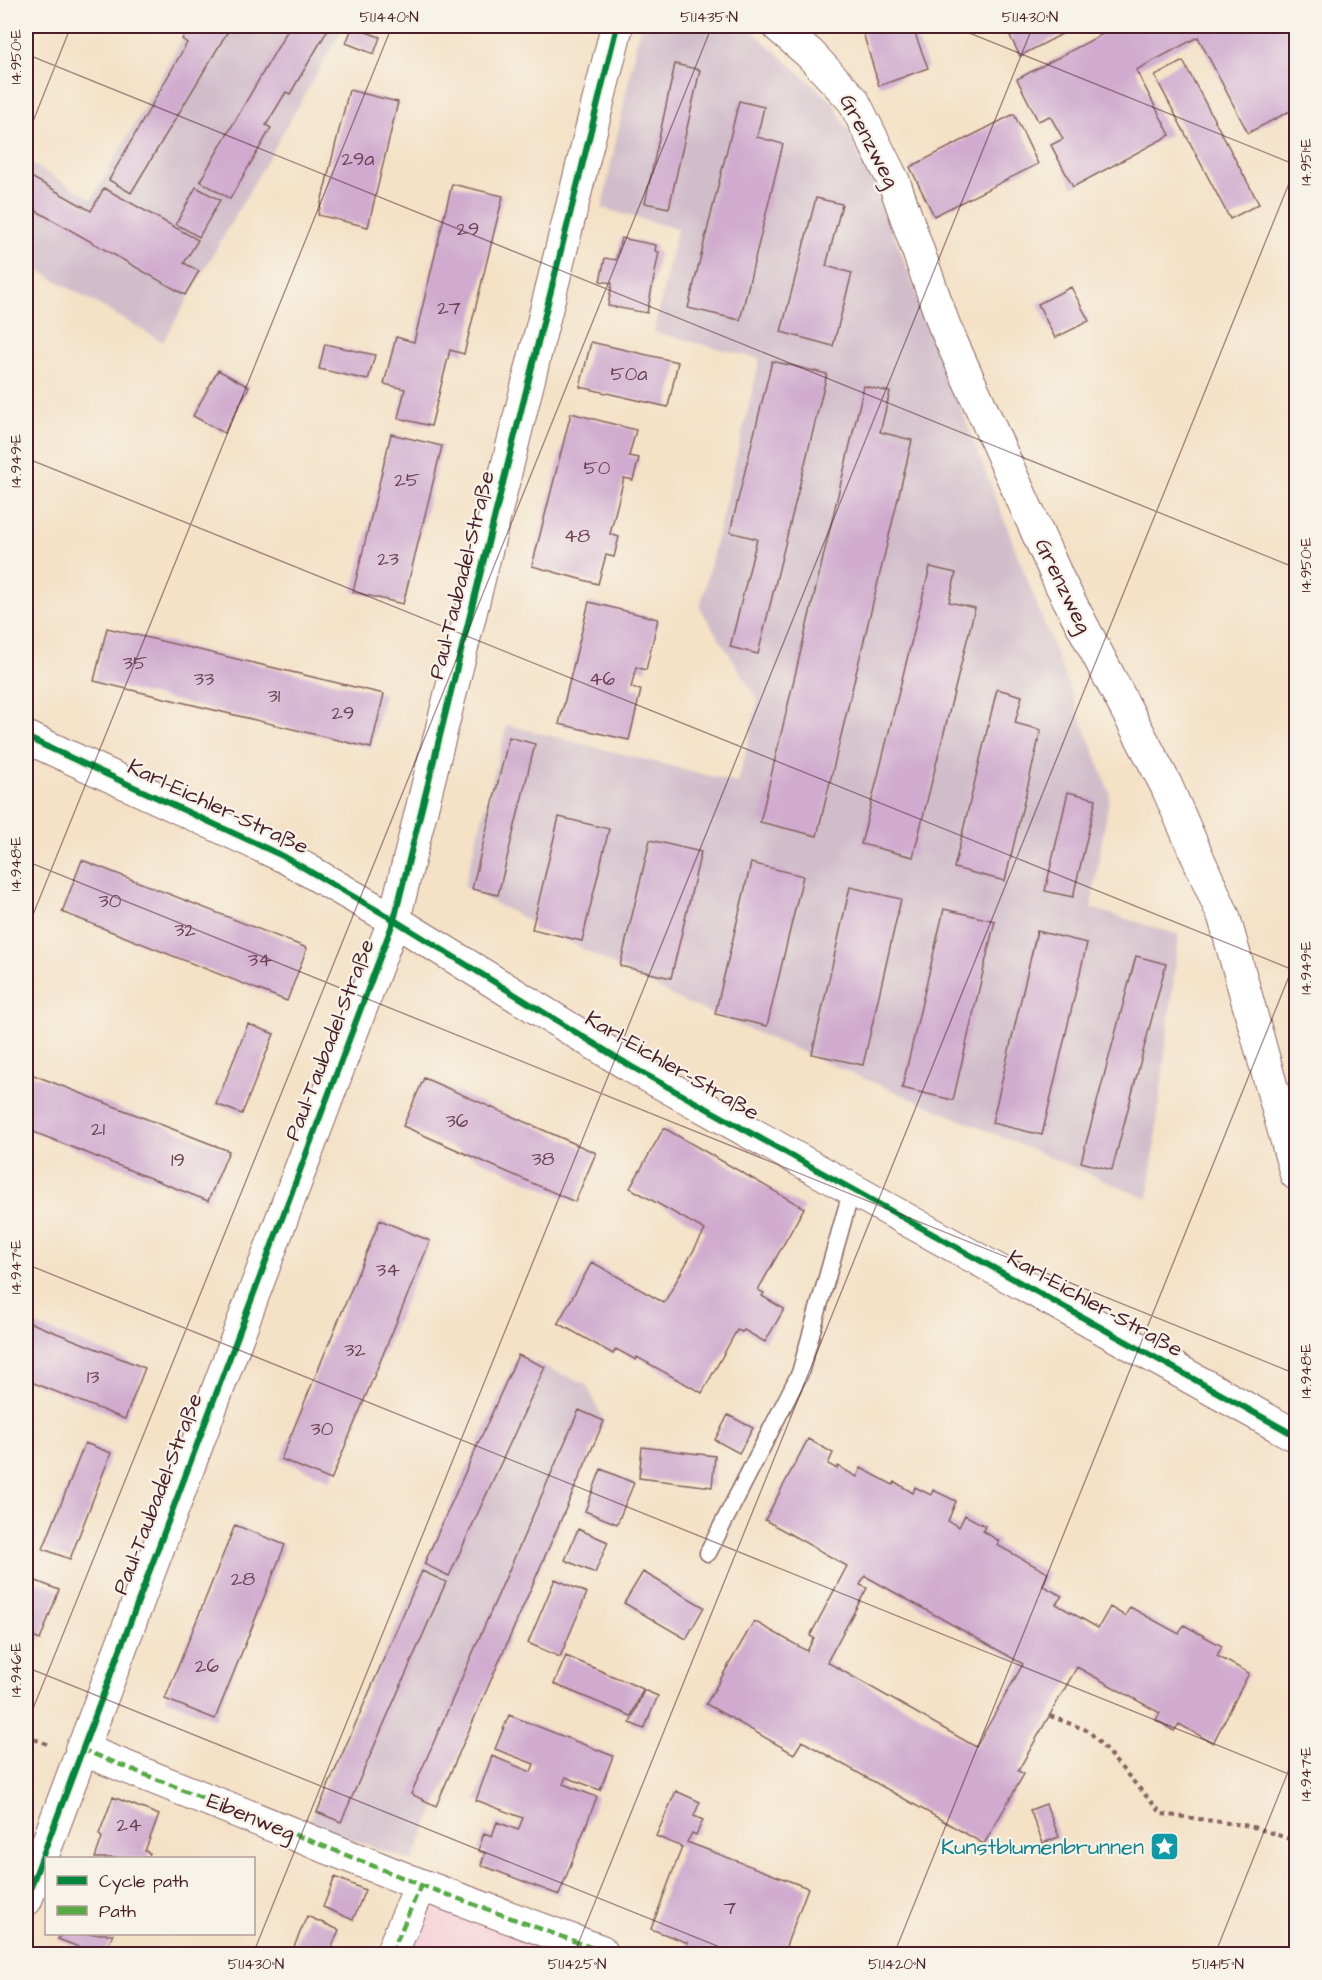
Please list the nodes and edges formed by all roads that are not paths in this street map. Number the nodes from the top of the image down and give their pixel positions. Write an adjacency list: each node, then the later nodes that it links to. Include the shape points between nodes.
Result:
1 (617, 26): 4 (street, Paul-Taubadel-Straße)
2 (778, 26): 5 (street, Grenzweg, via 853,100 894,182 944,325 1060,583 1166,785 1224,917)
3 (26, 737): 4 (street, Karl-Eichler-Straße, via 285,857)
4 (394, 920): 6 (street, Karl-Eichler-Straße, via 632,1067); 9 (street, Paul-Taubadel-Straße)
5 (1296, 1174)
6 (852, 1189): 7 (street, Karl-Eichler-Straße); 8 (lane, via 800,1373)
7 (1296, 1436)
8 (708, 1553)
9 (81, 1749): 10 (street, Eibenweg); 11 (street, Paul-Taubadel-Straße)
10 (421, 1885): 12 (street, Eibenweg); 13 (street)
11 (26, 1900)
12 (601, 1951)
13 (391, 1954)

